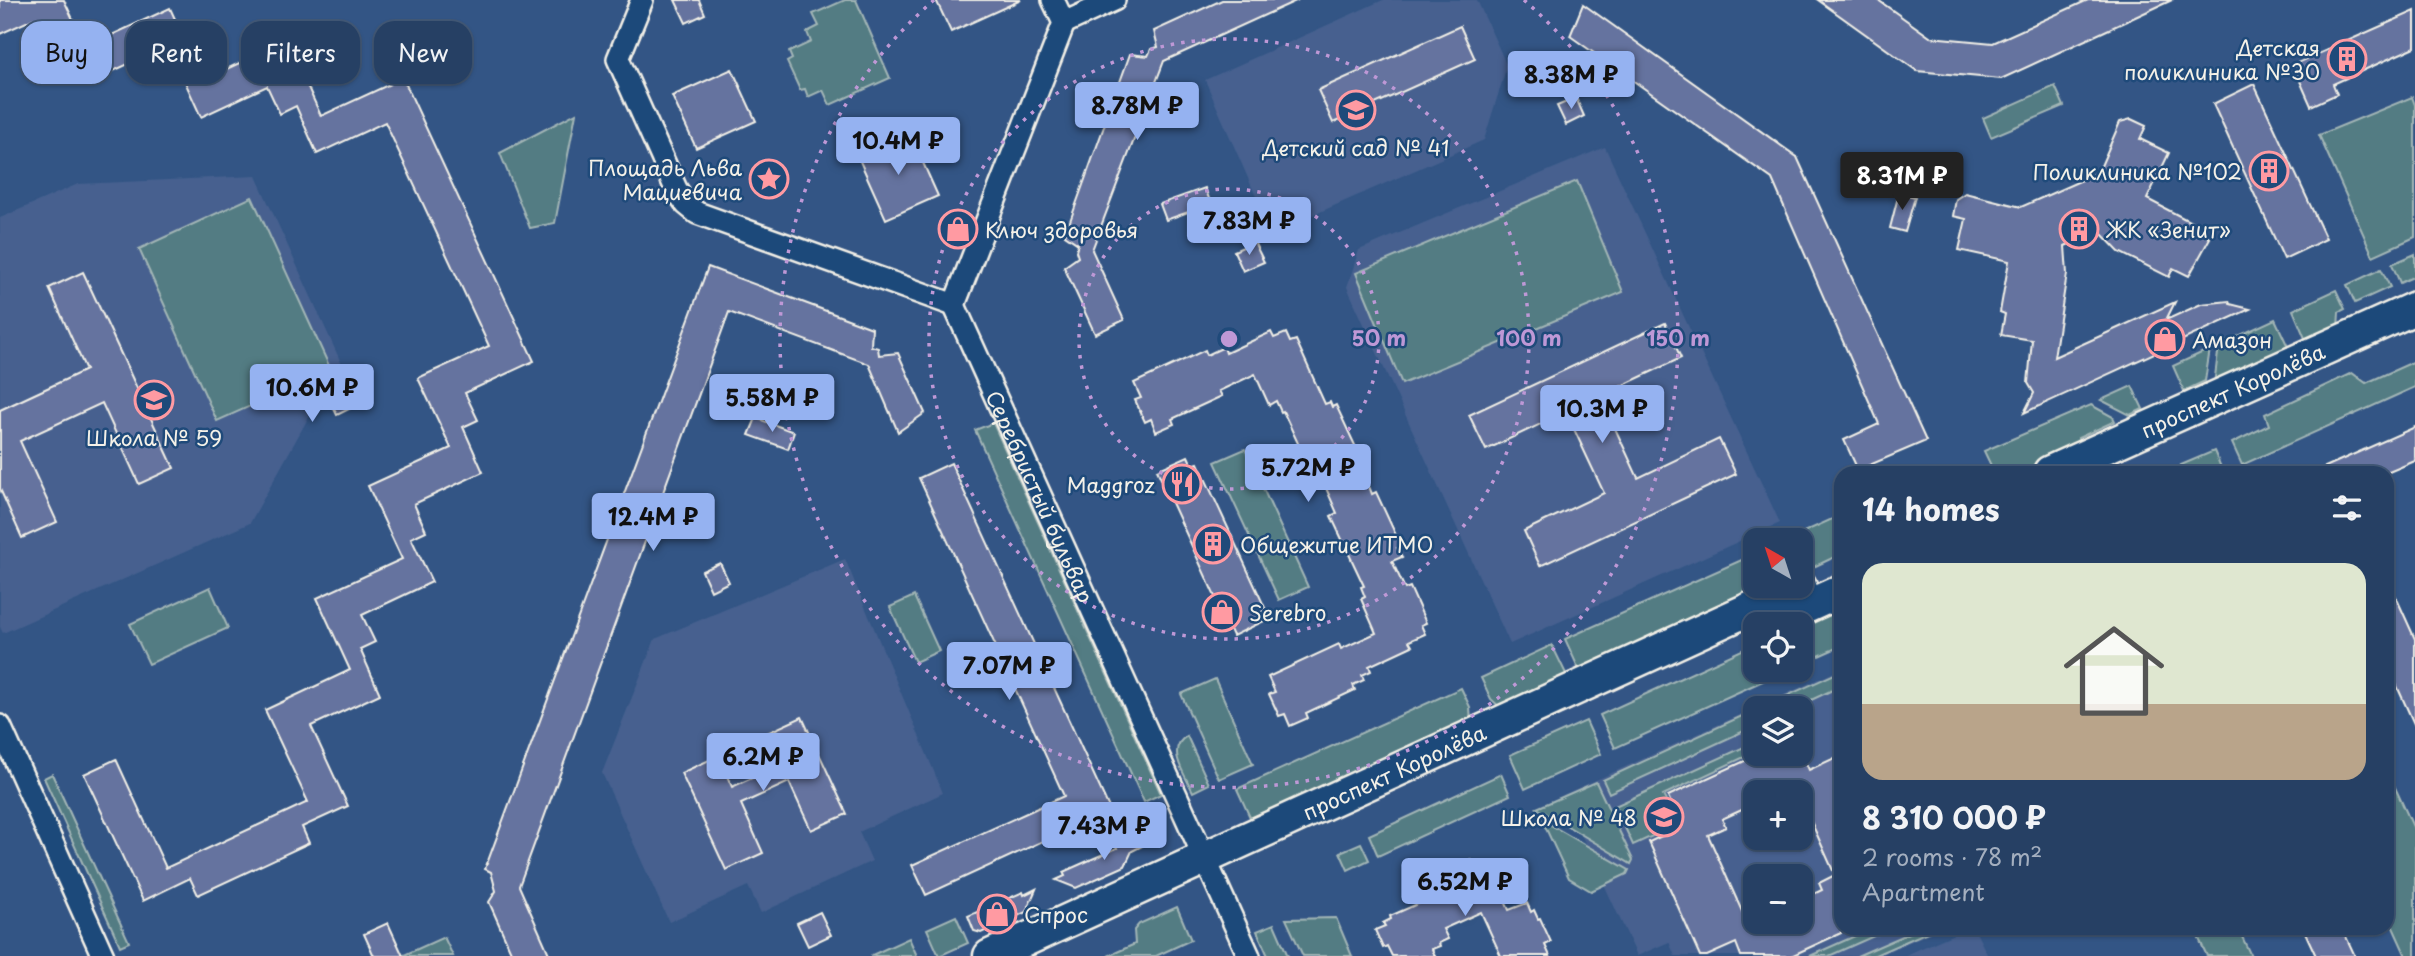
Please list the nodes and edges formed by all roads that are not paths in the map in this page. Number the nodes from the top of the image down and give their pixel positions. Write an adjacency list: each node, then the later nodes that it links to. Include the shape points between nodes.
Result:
1 (642, 0): 5 (street, via 618,58 686,204 697,213)
2 (1053, 0): 4 (street)
3 (1114, 0): 4 (street)
4 (1063, 23): 5 (street)
5 (954, 305): 17 (street, Серебристый бульвар)
6 (2415, 308): 8 (street, проспект Королёва)
7 (2415, 331): 9 (street, проспект Королёва)
8 (2063, 466)
9 (2114, 466)
10 (1834, 571): 11 (street, проспект Королёва)
11 (1813, 580)
12 (1834, 594): 14 (street)
13 (1775, 598): 17 (street, проспект Королёва)
14 (1795, 612)
15 (1743, 635): 17 (street, проспект Королёва)
16 (0, 726): 18 (street)
17 (1209, 867): 19 (street, проспект Королёва); 20 (street, проспект Королёва); 21 (street, Серебристый бульвар)
18 (103, 956)
19 (990, 956)
20 (1040, 956)
21 (1249, 956)

